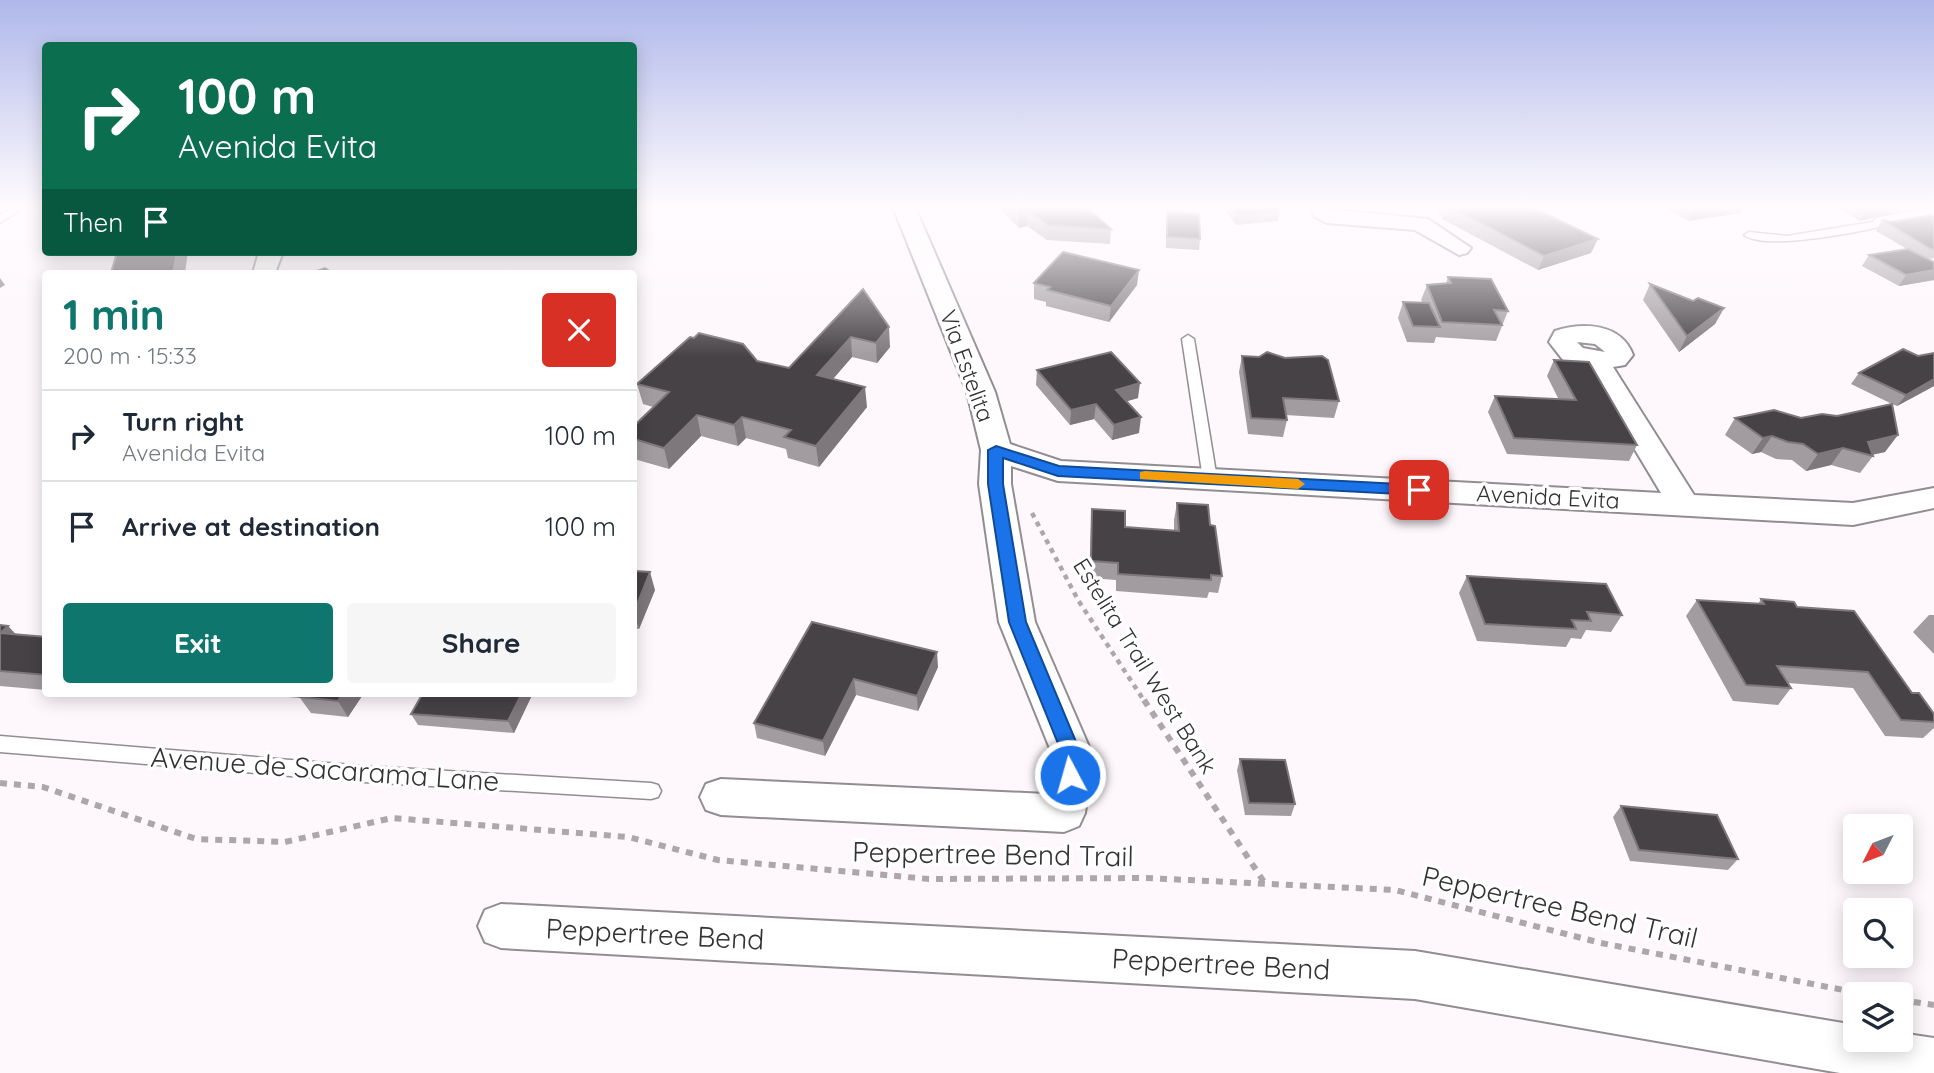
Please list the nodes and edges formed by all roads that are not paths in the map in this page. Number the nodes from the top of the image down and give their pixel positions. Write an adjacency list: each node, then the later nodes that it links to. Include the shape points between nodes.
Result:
1 (925, 257): 4 (street, Via Estelita)
2 (1188, 340): 5 (lane)
3 (1596, 362): 7 (street)
4 (1005, 454): 5 (street, Avenida Evita, via 1058,471); 10 (street, Via Estelita, via 995,484 1017,622 1073,756 1065,813)
5 (1210, 479): 7 (street, Avenida Evita)
6 (1934, 498): 7 (street, Avenida Evita, via 1853,513)
7 (1684, 504)
8 (0, 744): 9 (lane, Avenue de Sacarama Lane, via 364,774)
9 (650, 791)
10 (721, 797)
11 (501, 926): 12 (street, Peppertree Bend, via 1415,975)
12 (1934, 1064)

